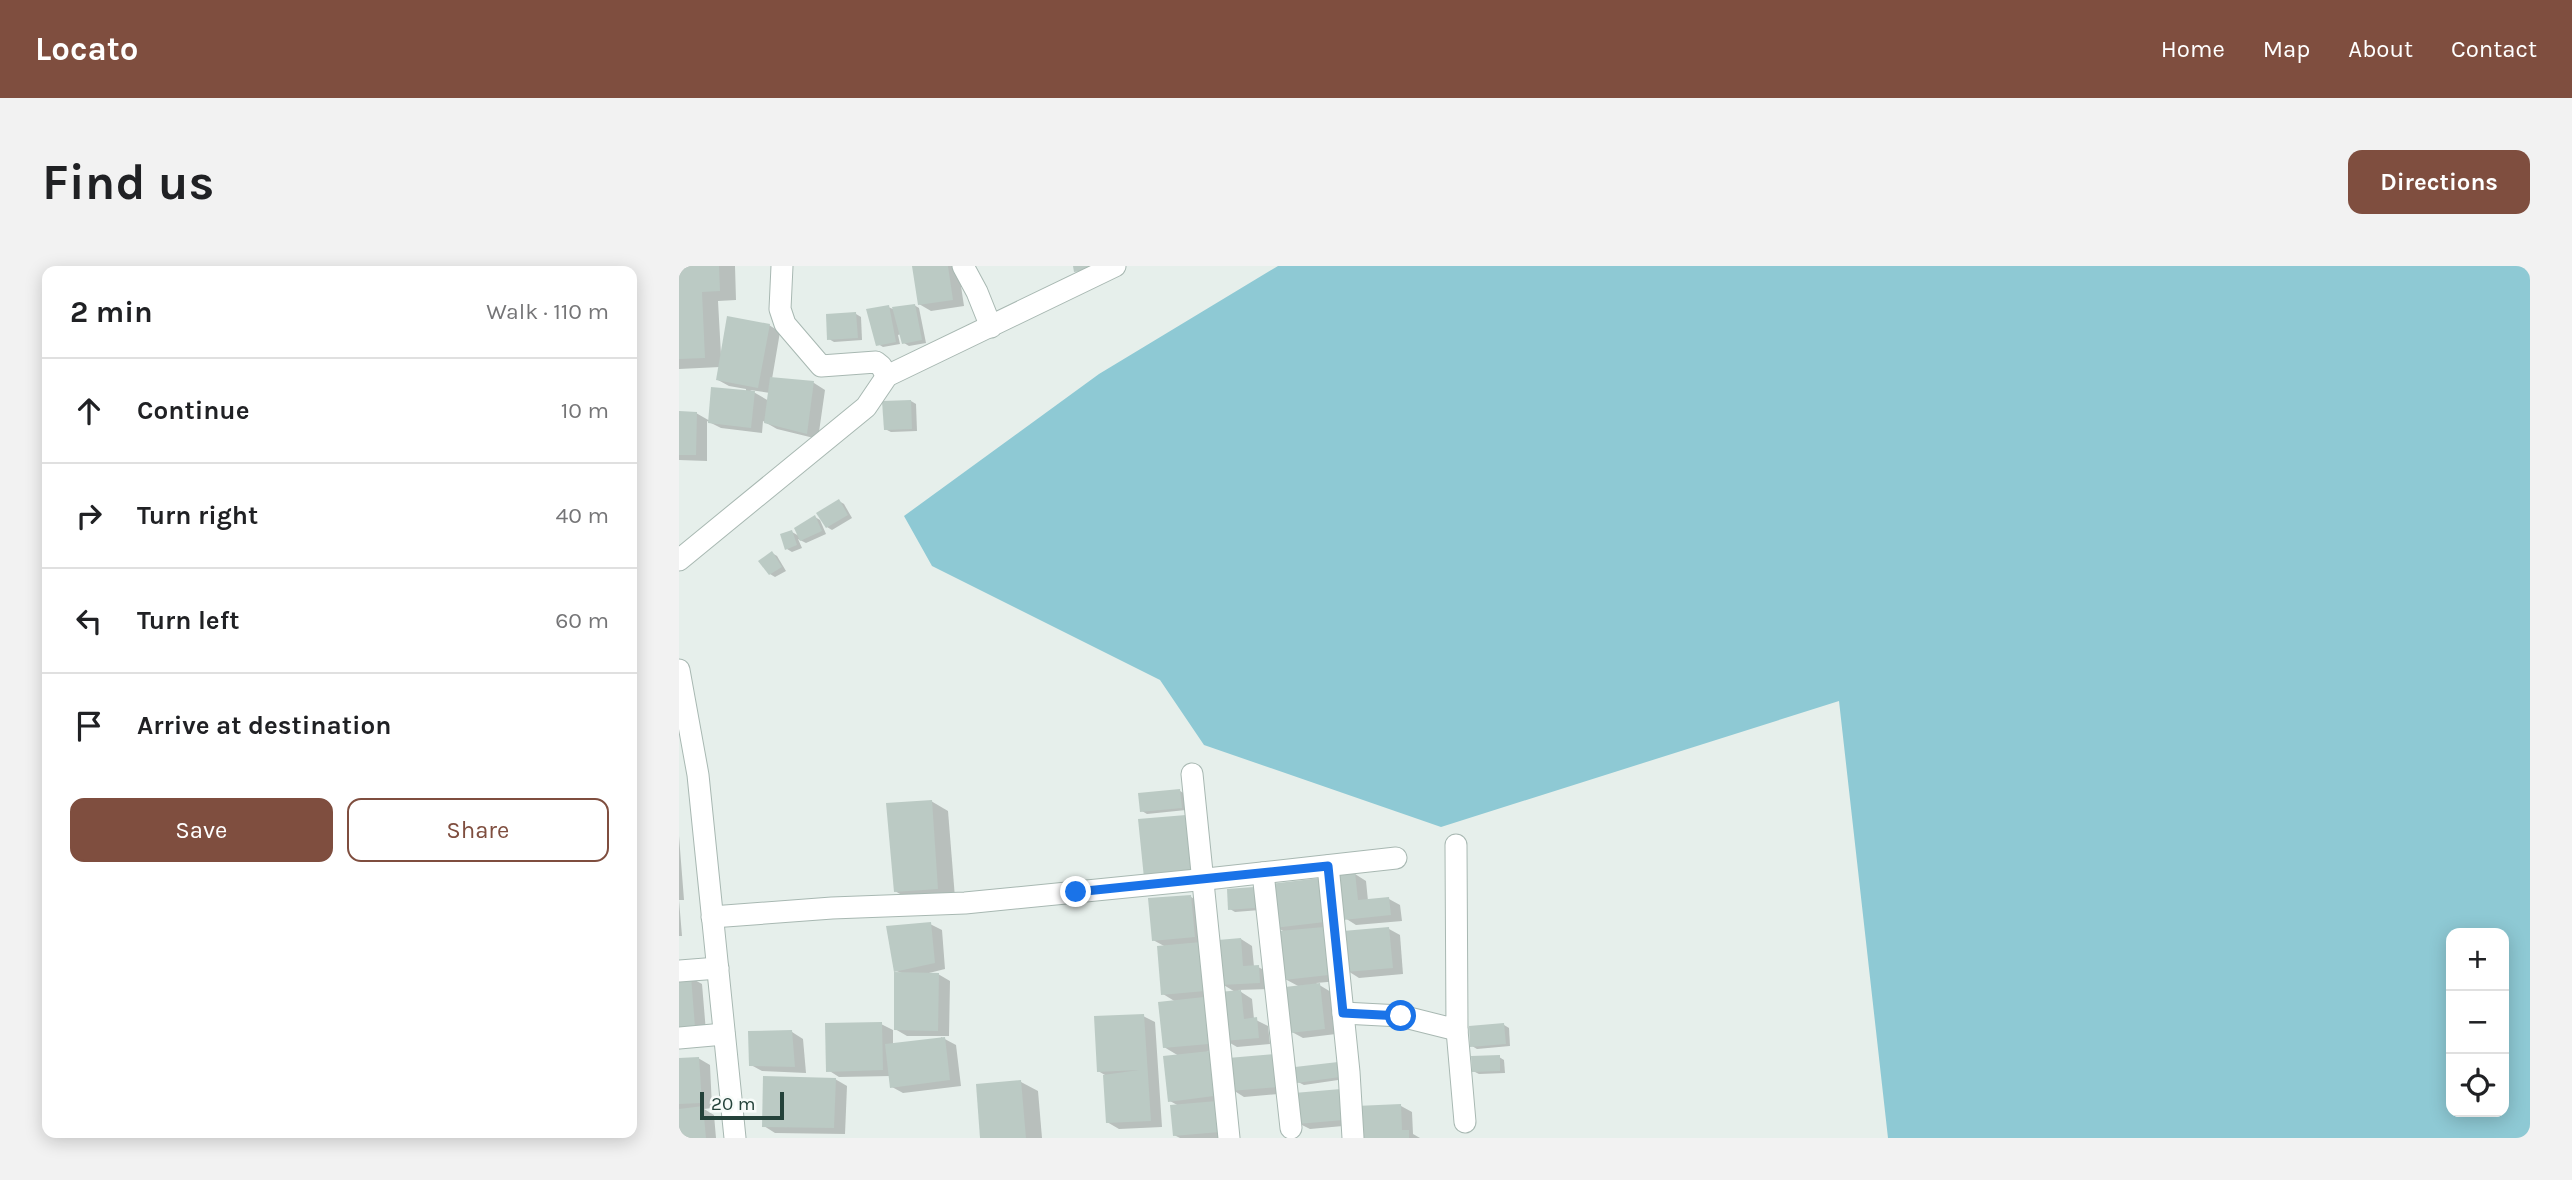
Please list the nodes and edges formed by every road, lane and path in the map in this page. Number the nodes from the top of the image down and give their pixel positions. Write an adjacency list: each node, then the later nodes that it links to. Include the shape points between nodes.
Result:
1 (782, 266): 5 (street, via 780,309 785,324 821,366 876,362)
2 (964, 266): 4 (street)
3 (1115, 266): 4 (street)
4 (991, 327): 5 (street)
5 (887, 376): 6 (street, via 866,407)
6 (679, 560)
7 (679, 670): 8 (street)
8 (684, 723): 15 (street, via 698,775)
9 (1192, 774): 14 (street)
10 (1456, 845): 19 (street)
11 (1396, 858): 12 (street)
12 (1328, 866): 13 (street); 18 (street)
13 (1263, 873): 14 (street); 23 (street)
14 (1202, 880): 15 (street, via 965,903); 25 (street)
15 (712, 917): 16 (street)
16 (718, 968): 17 (street); 20 (street)
17 (679, 971)
18 (1343, 1013): 19 (street, via 1401,1016); 26 (street)
19 (1457, 1030): 22 (street)
20 (724, 1034): 21 (street); 24 (street)
21 (679, 1038)
22 (1465, 1122)
23 (1291, 1128)
24 (735, 1138)
25 (1229, 1138)
26 (1353, 1138)

